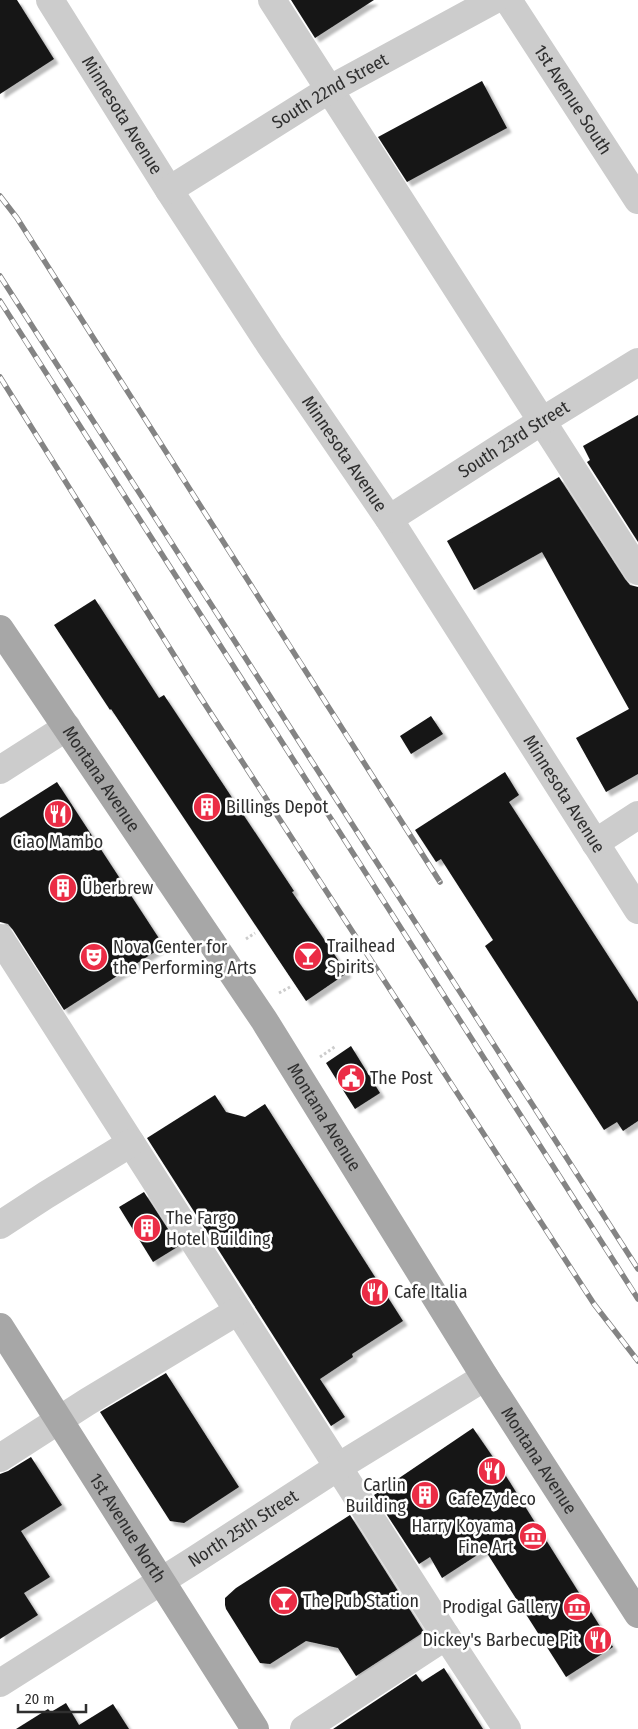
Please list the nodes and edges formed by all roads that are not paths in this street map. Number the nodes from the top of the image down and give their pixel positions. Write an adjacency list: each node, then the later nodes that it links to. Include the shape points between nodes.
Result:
1 (50, 0): 6 (street, Minnesota Avenue)
2 (272, 0): 5 (street)
3 (494, 0): 5 (street, South 22nd Street)
4 (508, 0): 7 (street, 1st Avenue South)
5 (330, 89): 6 (street, South 22nd Street); 9 (street)
6 (169, 190): 10 (street, Minnesota Avenue)
7 (638, 200)
8 (638, 362): 9 (street, South 23rd Street)
9 (542, 421): 10 (street, South 23rd Street); 11 (street)
10 (389, 519): 16 (street, Minnesota Avenue)
11 (638, 571)
12 (0, 628): 13 (main road, Montana Avenue)
13 (67, 727): 14 (street); 23 (main road, Montana Avenue, via 264,1020)
14 (0, 770)
15 (638, 815): 16 (street)
16 (596, 843): 17 (street, Minnesota Avenue)
17 (638, 910)
18 (0, 938): 19 (street)
19 (130, 1143): 20 (street); 21 (street)
20 (0, 1225)
21 (238, 1311): 24 (street); 26 (street)
22 (0, 1327): 24 (main road, 1st Avenue North)
23 (485, 1377): 26 (street, North 25th Street); 28 (main road, Montana Avenue)
24 (58, 1420): 25 (street); 27 (main road, 1st Avenue North)
25 (0, 1458)
26 (338, 1467): 27 (street, North 25th Street); 29 (street)
27 (161, 1581): 30 (street, North 25th Street); 31 (main road, 1st Avenue North)
28 (638, 1614)
29 (446, 1636): 32 (street); 33 (street)
30 (0, 1683)
31 (255, 1729)
32 (304, 1729)
33 (507, 1729)

